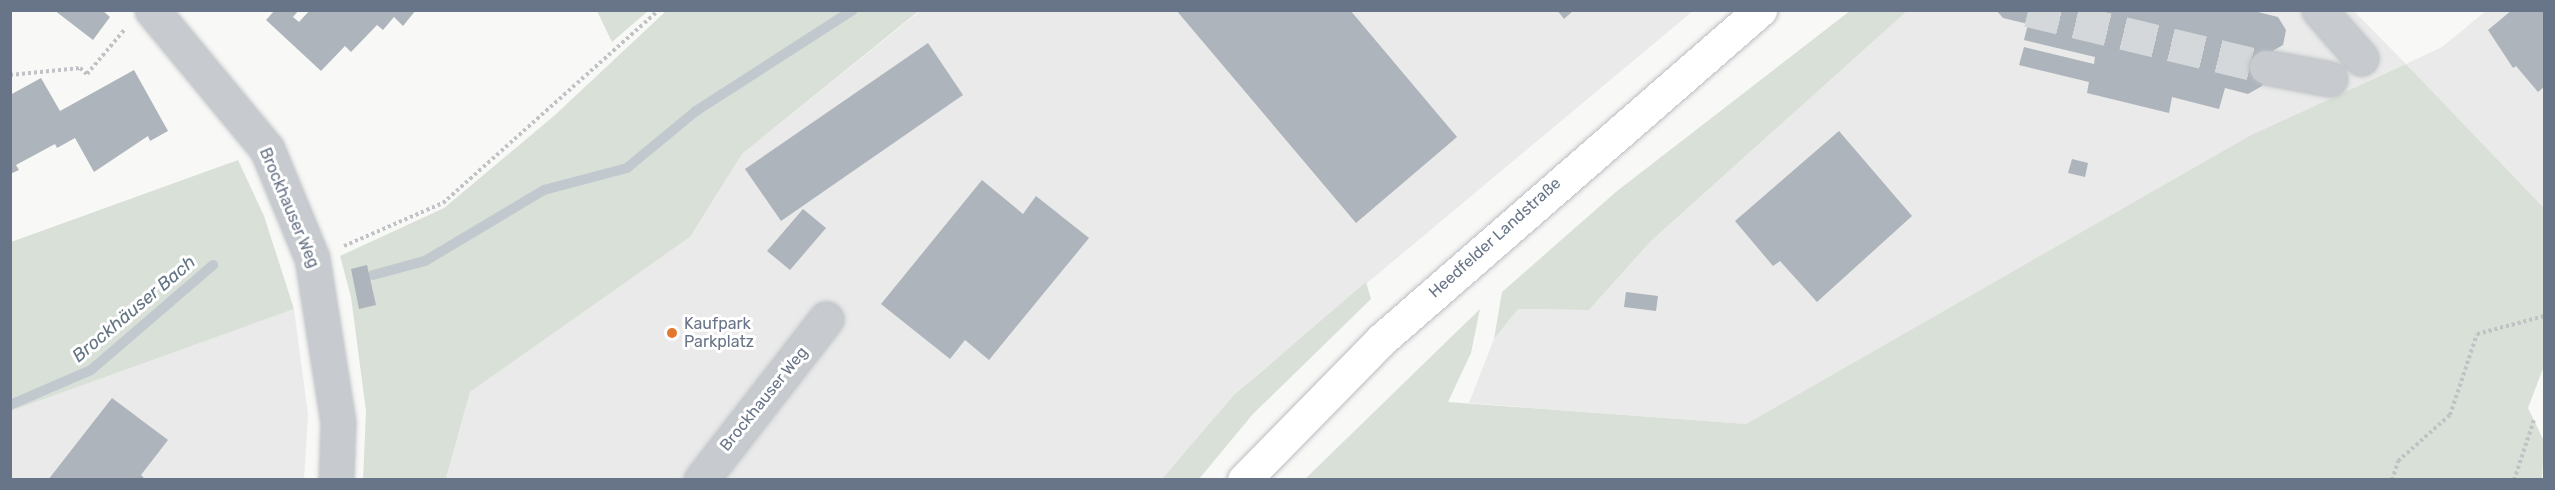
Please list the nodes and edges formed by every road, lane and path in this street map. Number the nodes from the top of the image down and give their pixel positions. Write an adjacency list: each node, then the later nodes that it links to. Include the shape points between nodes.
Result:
1 (659, 10): 9 (path, via 443,203)
2 (1760, 10): 15 (main road, Heedfelder Landstraße, via 1381,339)
3 (2319, 10): 5 (street)
4 (142, 15): 7 (path, via 87,74 80,68); 9 (street, Brockhauser Weg, via 267,149)
5 (2361, 58)
6 (2266, 67): 8 (street)
7 (10, 75)
8 (2330, 79)
9 (312, 258): 13 (street, Brockhauser Weg, via 337,411)
10 (2544, 316): 16 (path, via 2477,334 2450,415 2398,461)
11 (826, 320): 14 (street, Brockhauser Weg)
12 (2534, 420): 17 (path)
13 (336, 480)
14 (701, 480)
15 (1244, 480)
16 (2392, 480)
17 (2514, 480)

